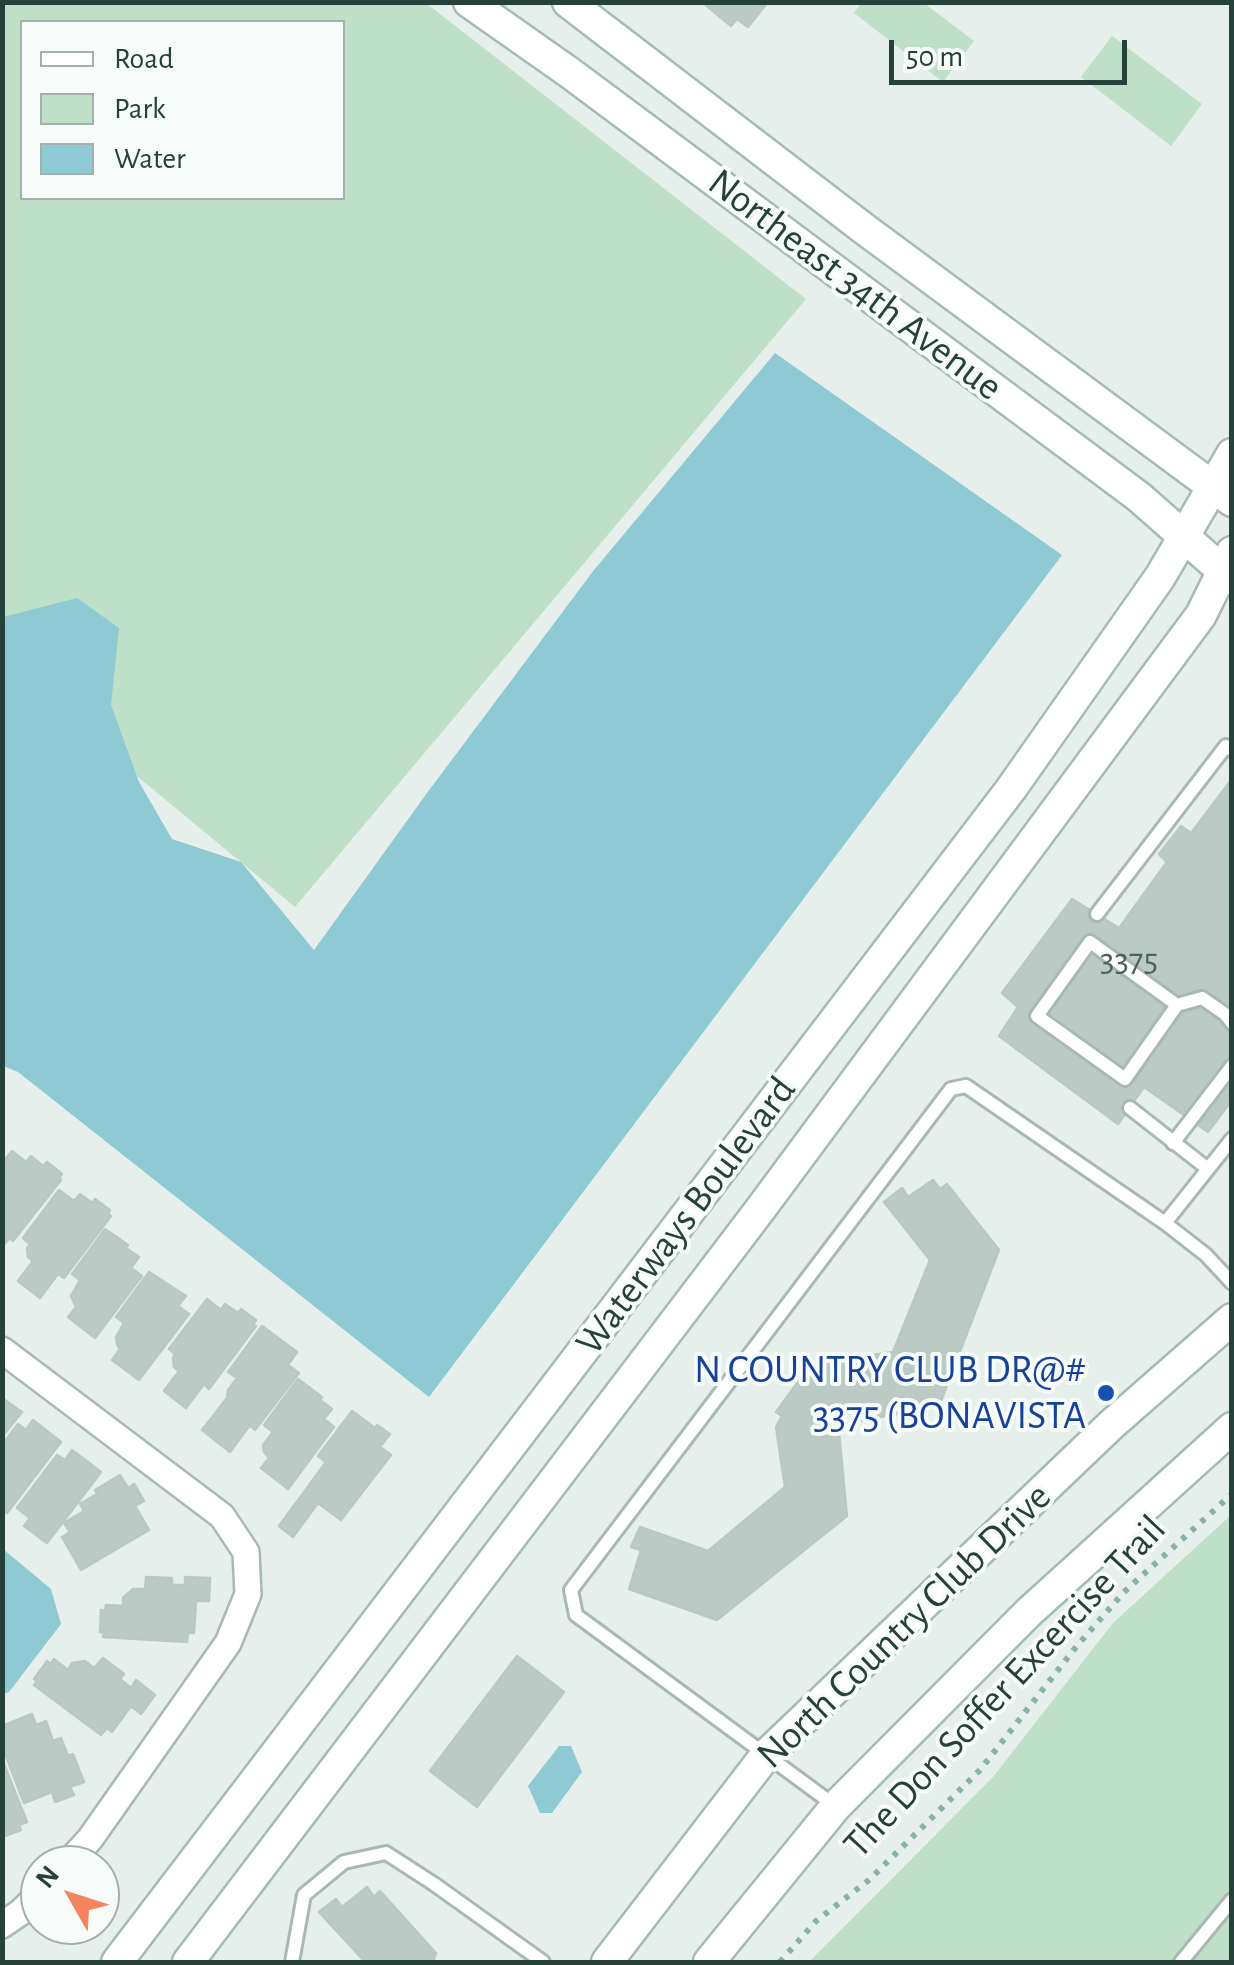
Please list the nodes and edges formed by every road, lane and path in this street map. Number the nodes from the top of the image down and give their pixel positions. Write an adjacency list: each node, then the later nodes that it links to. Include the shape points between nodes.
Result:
1 (468, 2): 5 (street, Northeast 34th Avenue)
2 (568, 2): 4 (street, Northeast 34th Avenue)
3 (1232, 454): 4 (street, Waterways Boulevard)
4 (1222, 493): 5 (street, Waterways Boulevard)
5 (1184, 536): 6 (street, Northeast 34th Avenue); 26 (street, Waterways Boulevard, via 1011,789)
6 (1228, 567): 27 (street, Waterways Boulevard, via 1201,615 758,1212)
7 (1232, 750): 8 (lane, via 1226,746)
8 (1096, 914)
9 (1178, 1005): 9 (lane, via 1124,1079 1037,1016 1090,942); 10 (lane, via 1202,998)
10 (1232, 1024)
11 (1232, 1066): 14 (lane)
12 (1130, 1108): 14 (lane)
13 (1232, 1139): 15 (lane)
14 (1174, 1144): 15 (lane)
15 (1208, 1169): 16 (lane)
16 (1165, 1224): 17 (lane); 22 (lane, via 966,1086 950,1088 583,1574 571,1590 576,1615)
17 (1232, 1283)
18 (1232, 1319): 22 (street, North Country Club Drive)
19 (2, 1350): 24 (street, via 222,1516 246,1552 248,1594 228,1643)
20 (1232, 1428): 23 (street, North Country Club Drive, via 1029,1612)
21 (1232, 1494): 32 (path, The Don Soffer Excercise Trail, via 1124,1592 980,1770)
22 (766, 1755): 23 (lane); 30 (street, North Country Club Drive)
23 (836, 1806): 31 (street, North Country Club Drive)
24 (84, 1845)
25 (1232, 1900): 33 (lane)
26 (117, 1962)
27 (188, 1962)
28 (292, 1962): 29 (lane, via 304,1895 344,1862 386,1853)
29 (543, 1962)
30 (607, 1962)
31 (709, 1962)
32 (780, 1962)
33 (1180, 1962)

